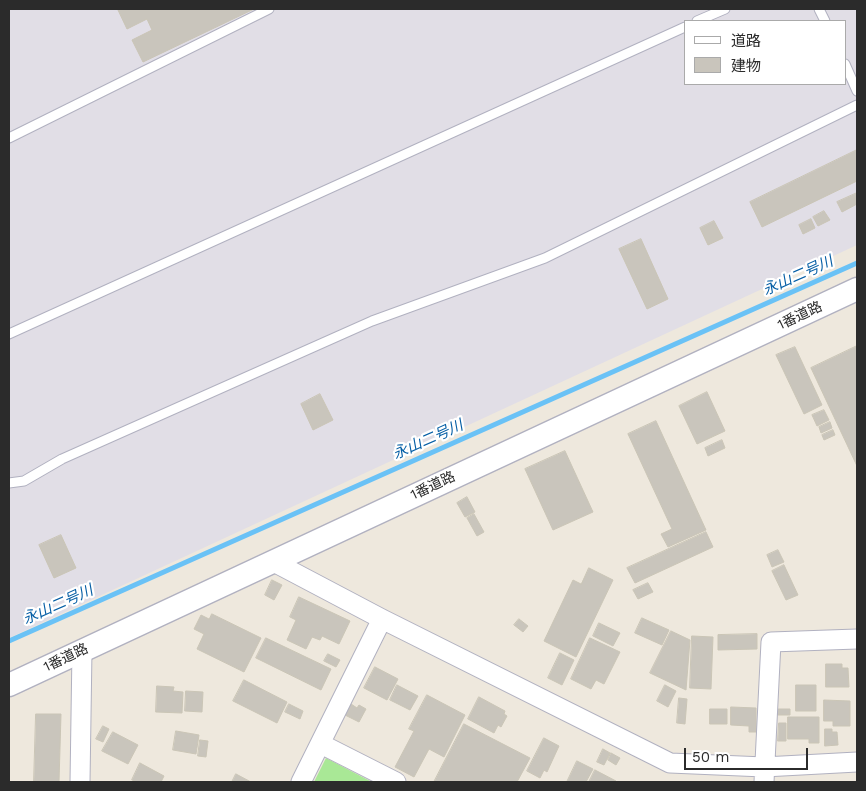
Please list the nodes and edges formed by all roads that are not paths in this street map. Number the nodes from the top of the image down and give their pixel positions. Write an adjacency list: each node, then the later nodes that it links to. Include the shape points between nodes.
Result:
1 (269, 9): 8 (lane)
2 (725, 9): 3 (lane)
3 (699, 20)
4 (684, 27): 10 (lane)
5 (846, 66): 6 (lane)
6 (857, 90)
7 (857, 105): 11 (lane, via 545,258 372,321 62,458 24,482)
8 (9, 138)
9 (857, 289): 12 (street, 1番道路)
10 (9, 334)
11 (9, 482)
12 (272, 561): 13 (street); 15 (street, 1番道路)
13 (382, 619): 17 (street); 19 (street, via 670,763)
14 (857, 640): 19 (street, via 771,642)
15 (82, 650): 16 (street, 1番道路); 20 (street)
16 (9, 685)
17 (321, 744): 21 (street); 22 (street)
18 (857, 762): 19 (street)
19 (764, 775)
20 (80, 782)
21 (301, 782)
22 (396, 782)

